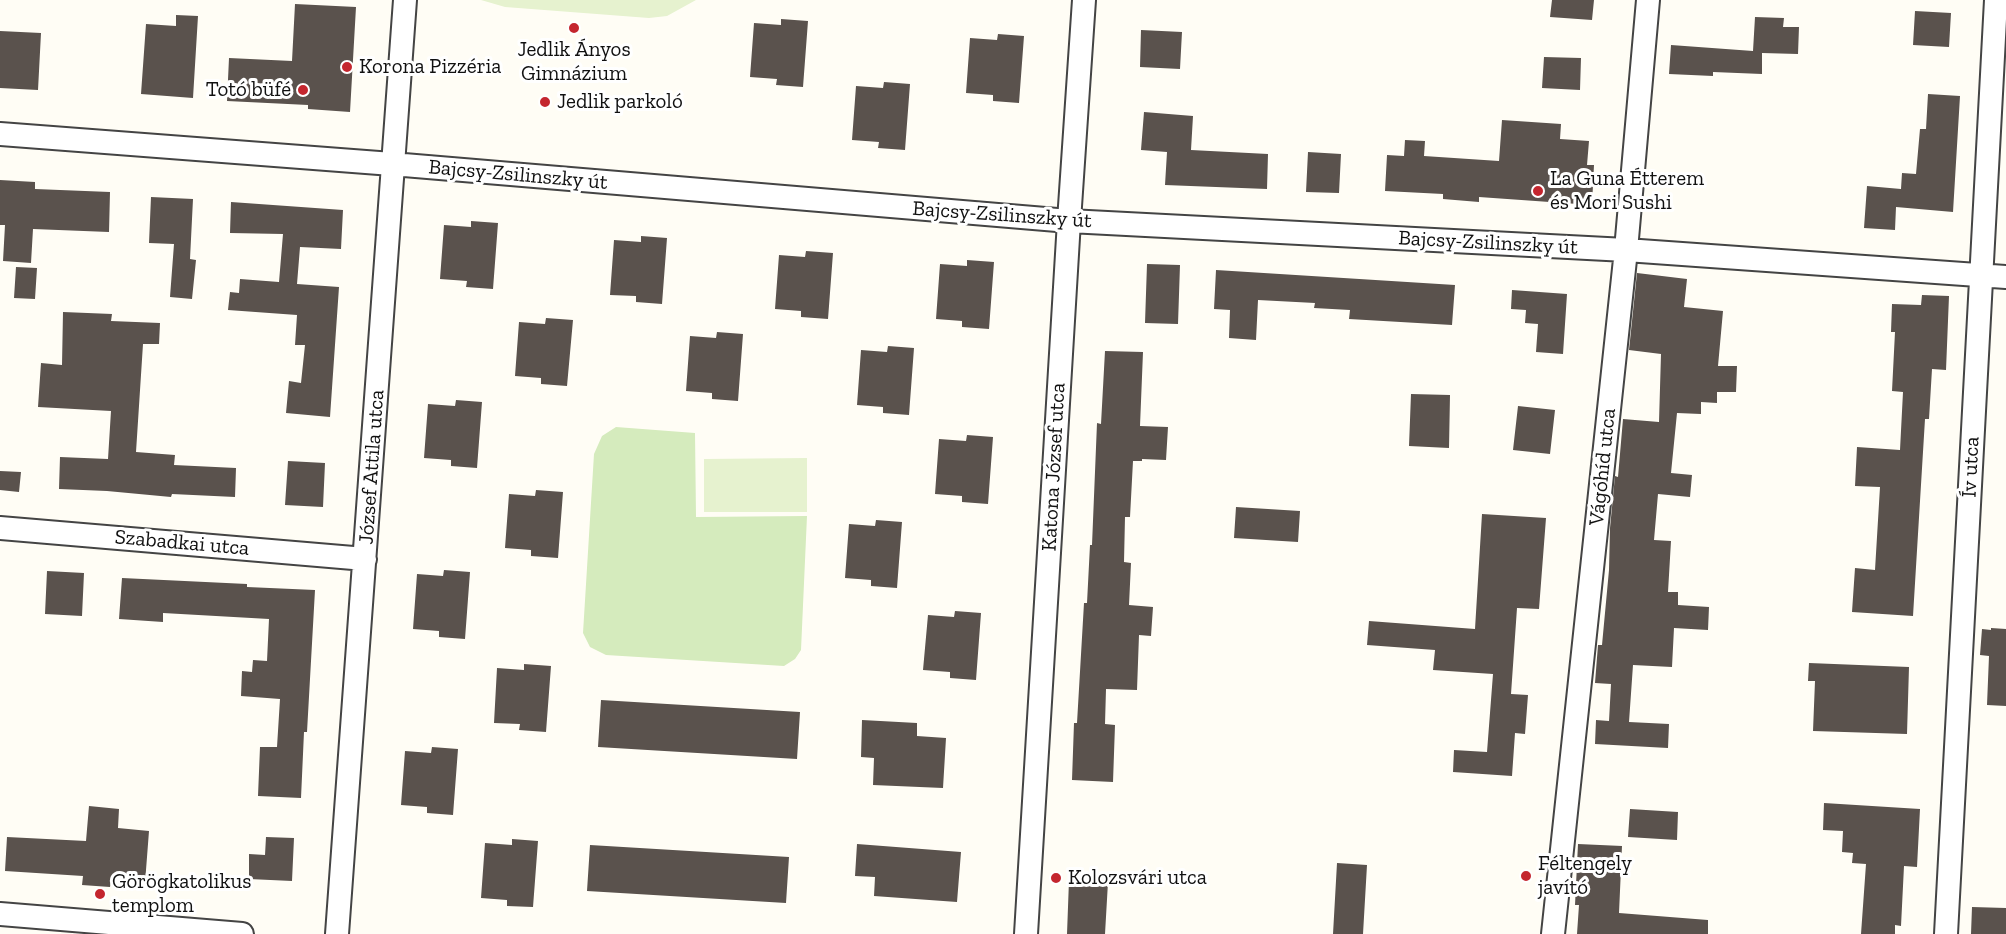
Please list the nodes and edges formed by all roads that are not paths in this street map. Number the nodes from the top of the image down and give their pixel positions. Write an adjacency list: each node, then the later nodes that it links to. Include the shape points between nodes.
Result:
1 (405, 0): 6 (street, József Attila utca)
2 (1084, 0): 7 (street, Katona József utca)
3 (1648, 0): 8 (street, Vágóhíd utca)
4 (1996, 0): 9 (street, Ív utca)
5 (0, 134): 6 (street, Bajcsy-Zsilinszky út)
6 (392, 164): 7 (street, Bajcsy-Zsilinszky út); 12 (street, József Attila utca)
7 (1068, 221): 8 (street, Bajcsy-Zsilinszky út); 16 (street, Katona József utca)
8 (1626, 250): 9 (street, Bajcsy-Zsilinszky út); 17 (street, Vágóhíd utca)
9 (1981, 276): 10 (street, Bajcsy-Zsilinszky út); 18 (street, Ív utca)
10 (2006, 277)
11 (0, 528): 12 (street, Szabadkai utca)
12 (365, 559): 15 (street, József Attila utca)
13 (0, 914): 14 (street)
14 (242, 934)
15 (337, 934)
16 (1026, 934)
17 (1553, 934)
18 (1946, 934)

